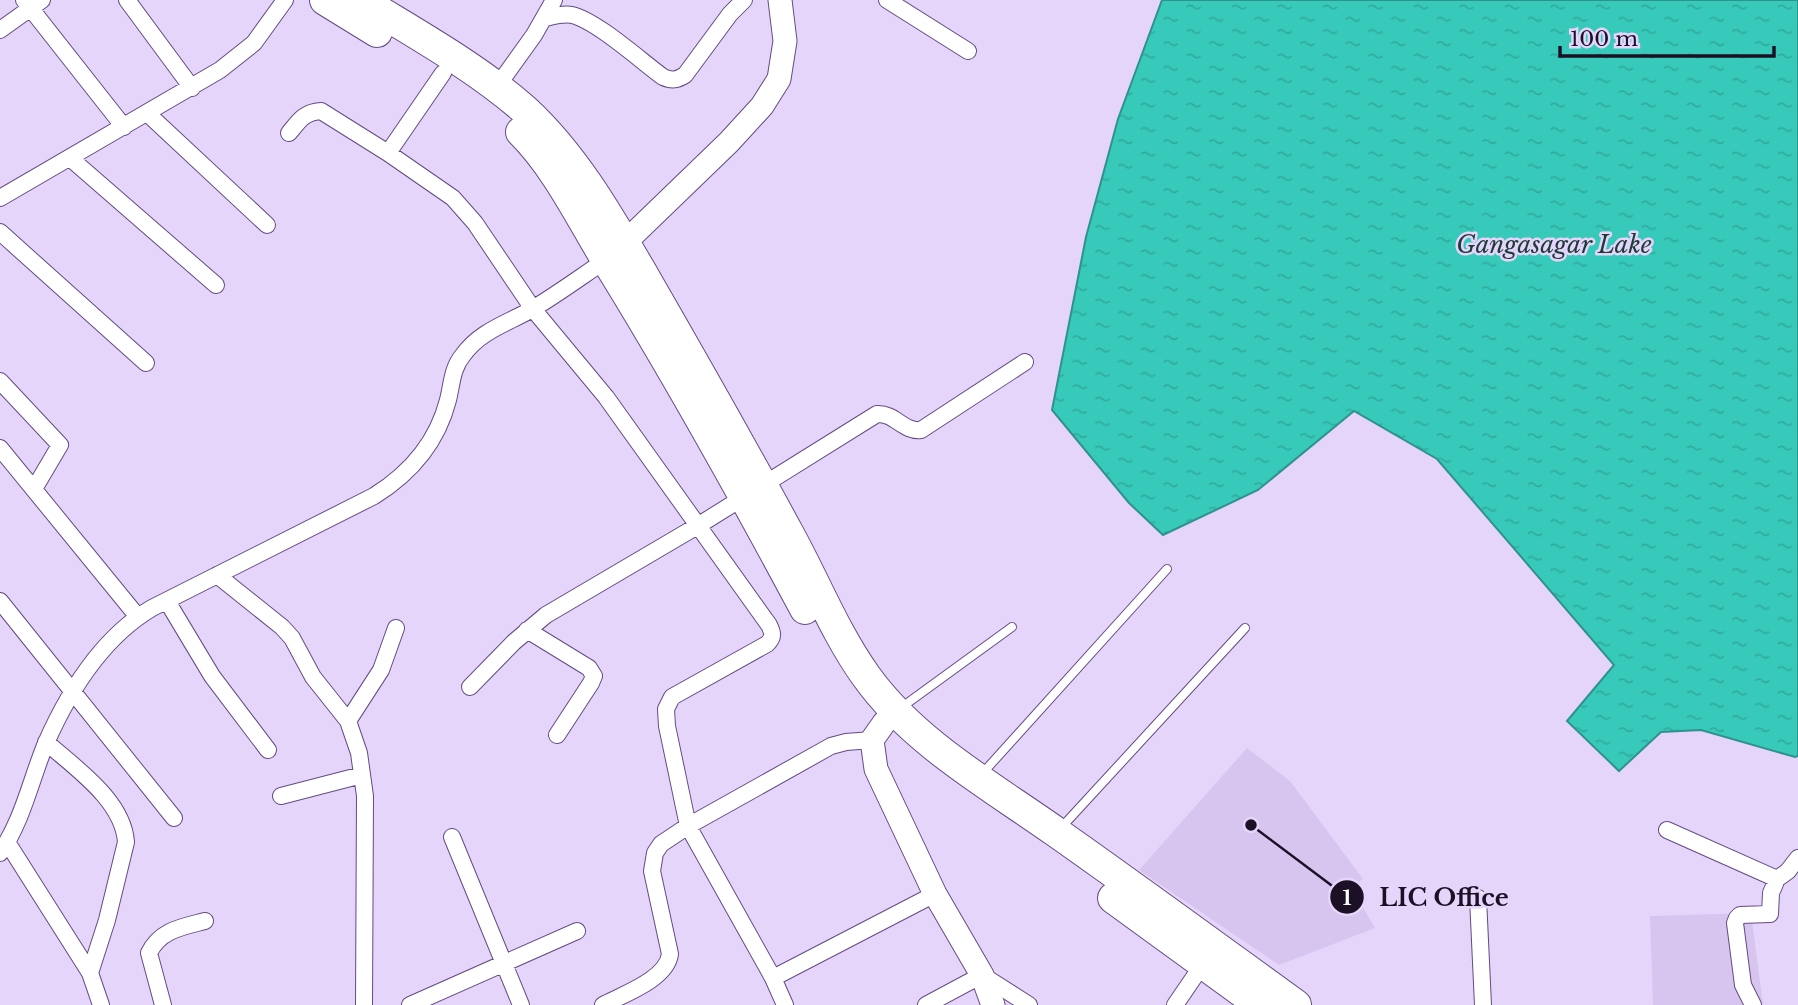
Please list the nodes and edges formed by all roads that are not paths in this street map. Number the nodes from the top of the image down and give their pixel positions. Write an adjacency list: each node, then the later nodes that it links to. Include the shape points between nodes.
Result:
1 (127, 0): 14 (street)
2 (285, 0): 14 (street, via 254,43)
3 (325, 0): 13 (highway)
4 (361, 0): 15 (highway)
5 (554, 0): 10 (street)
6 (744, 0): 10 (street, via 677,80 663,77 574,15)
7 (780, 0): 24 (street, via 785,41 779,79 768,97 729,142)
8 (887, 0): 12 (street)
9 (33, 3): 11 (street); 17 (street)
10 (545, 18): 15 (street)
11 (0, 30)
12 (968, 51)
13 (443, 73): 19 (street); 24 (highway, via 526,136 572,202)
14 (191, 88): 16 (street)
15 (496, 88): 24 (highway, via 524,110 571,161)
16 (148, 114): 17 (street); 22 (street)
17 (124, 127): 20 (street)
18 (289, 133): 19 (street, via 304,115 321,111)
19 (388, 153): 26 (street, via 453,198)
20 (70, 158): 21 (street); 25 (street)
21 (0, 198)
22 (267, 225)
23 (0, 232): 28 (street)
24 (616, 252): 26 (street); 32 (highway, via 657,342)
25 (216, 285)
26 (533, 309): 33 (street, via 606,397); 35 (street, via 484,333 460,358 441,424 429,447 392,484)
27 (1025, 362): 32 (street, via 921,430 912,431 884,413 877,414)
28 (146, 363)
29 (0, 381): 31 (street, via 60,445)
30 (0, 448): 31 (street)
31 (34, 489): 38 (street)
32 (753, 492): 33 (street); 46 (highway, via 839,670)
33 (699, 525): 42 (street); 54 (street, via 773,634 767,644 668,703 667,726)
34 (1167, 569): 51 (lane)
35 (217, 575): 37 (street); 45 (street, via 282,627 318,686)
36 (0, 601): 44 (street)
37 (167, 601): 38 (street); 49 (street, via 212,676)
38 (138, 617): 44 (street, via 109,643)
39 (396, 628): 45 (street, via 381,670)
40 (1012, 628): 46 (lane)
41 (1245, 628): 56 (lane)
42 (527, 630): 43 (street); 47 (street, via 589,668 594,676)
43 (470, 687)
44 (74, 692): 48 (street); 53 (street)
45 (348, 721): 50 (street)
46 (884, 724): 51 (highway, via 929,741); 54 (street, via 831,746); 61 (street, via 876,769); 66 (highway)
47 (557, 735)
48 (47, 743): 58 (street); 67 (street, via 112,806 125,832 107,920)
49 (268, 750)
50 (362, 775): 52 (street); 72 (street)
51 (978, 779): 56 (highway)
52 (281, 796)
53 (174, 818)
54 (688, 825): 69 (street); 75 (street, via 661,844 653,862 669,962 658,975)
55 (1667, 830): 60 (street)
56 (1057, 832): 82 (highway)
57 (452, 837): 65 (street)
58 (4, 847): 67 (street)
59 (1798, 858): 60 (street)
60 (1777, 879): 84 (street, via 1770,915 1740,915 1735,923 1743,985)
61 (935, 894): 68 (street); 69 (street)
62 (1478, 898): 83 (street)
63 (205, 921): 71 (street, via 164,934 153,945 149,953)
64 (577, 931): 65 (street)
65 (505, 964): 73 (street); 74 (street)
66 (1203, 964): 80 (street); 81 (highway)
67 (90, 973): 70 (street)
68 (982, 975): 77 (street); 78 (street); 79 (street)
69 (773, 978): 76 (street)
70 (101, 1005)
71 (163, 1005)
72 (364, 1005)
73 (410, 1005)
74 (522, 1005)
75 (603, 1005)
76 (785, 1005)
77 (926, 1005)
78 (993, 1005)
79 (1029, 1005)
80 (1175, 1005)
81 (1260, 1005)
82 (1296, 1005)
83 (1483, 1005)
84 (1753, 1005)

